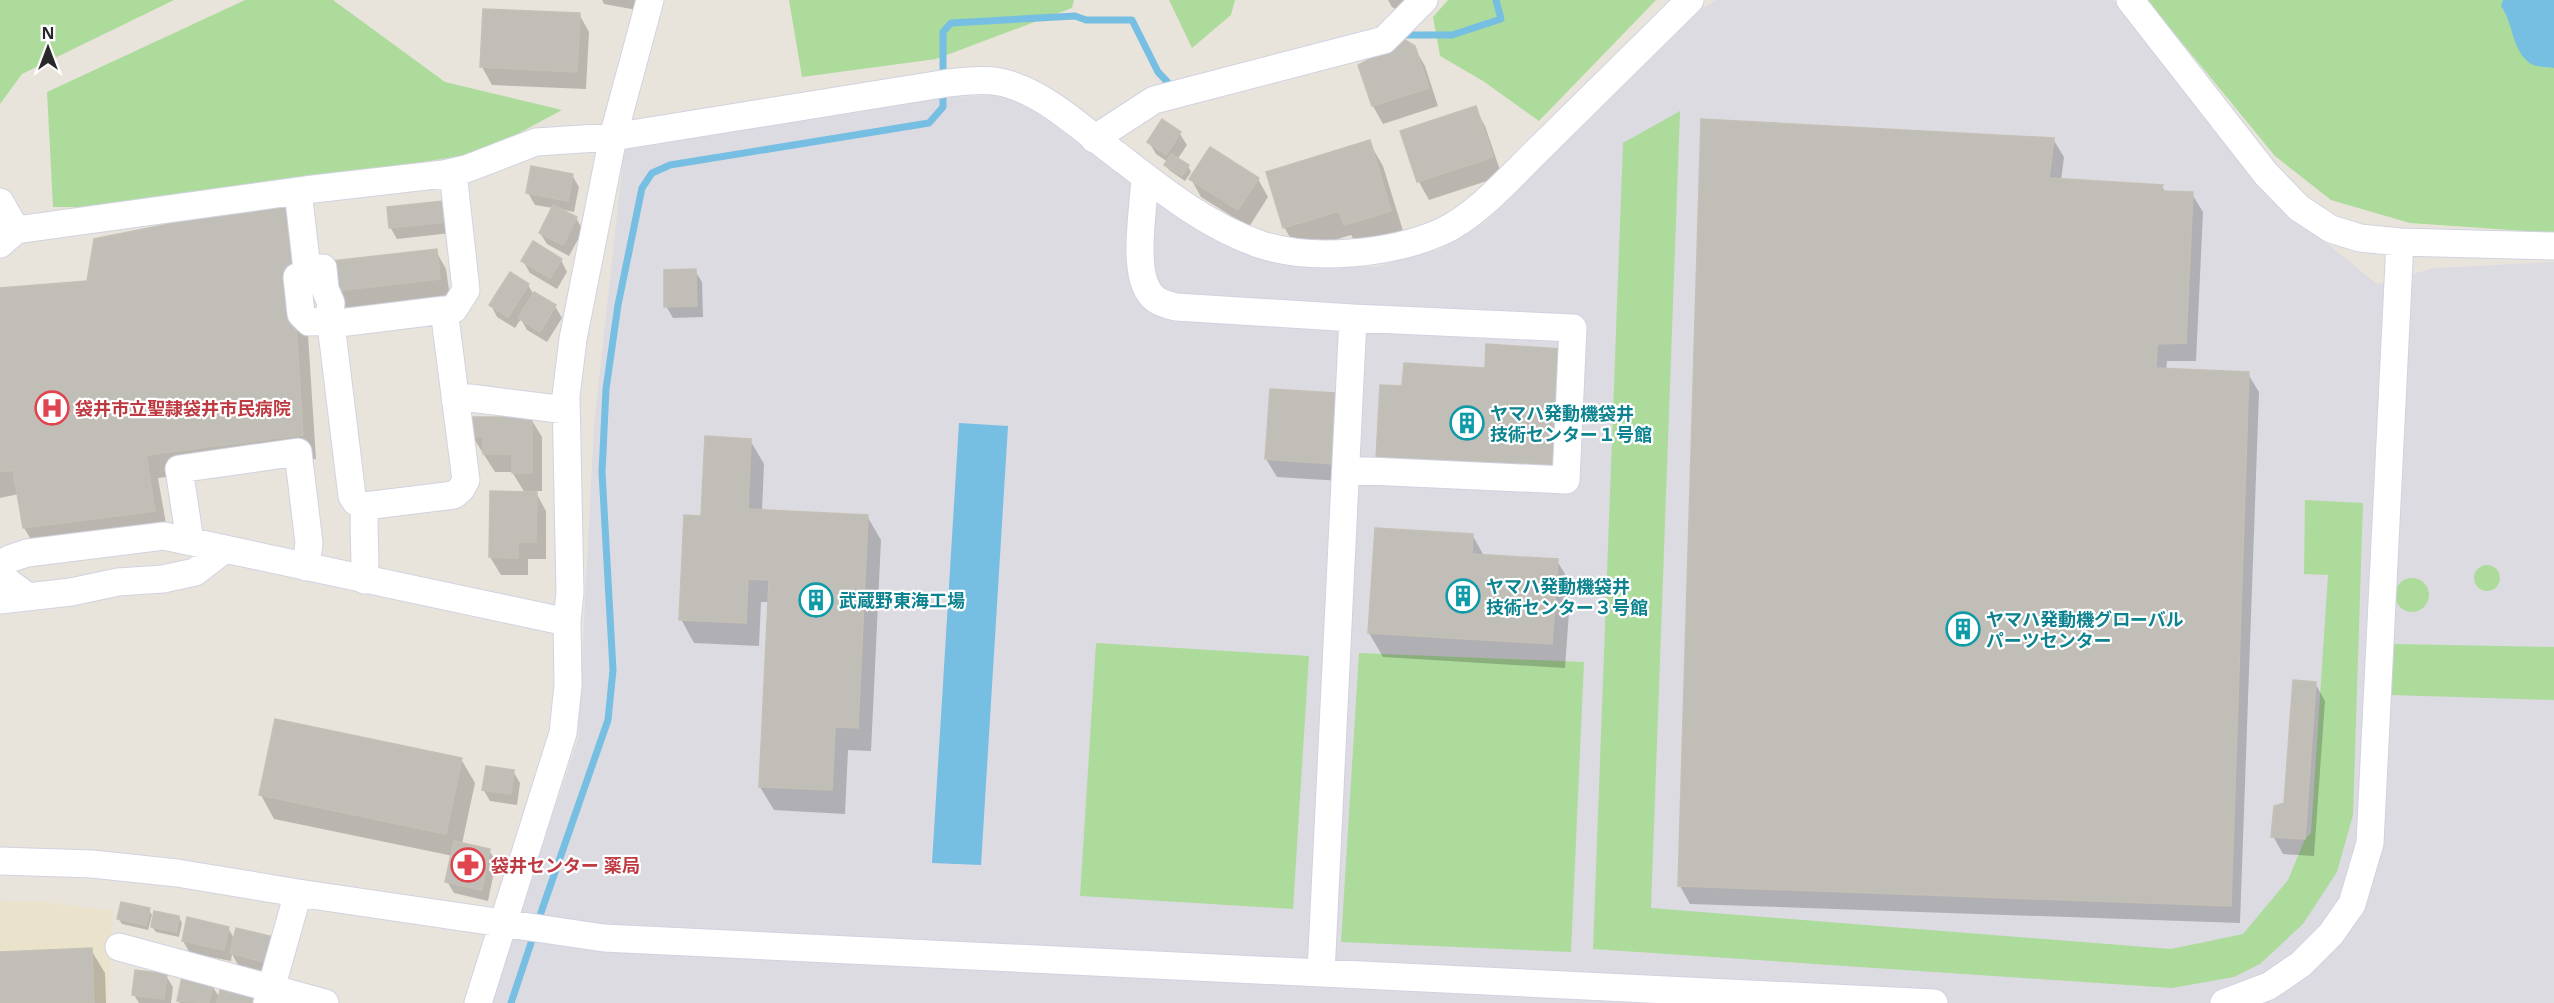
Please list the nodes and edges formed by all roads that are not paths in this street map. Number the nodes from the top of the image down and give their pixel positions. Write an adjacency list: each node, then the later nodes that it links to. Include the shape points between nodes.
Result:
1 (650, 0): 5 (street)
2 (1424, 0): 6 (street, via 1384,40 1154,100)
3 (1690, 0): 8 (street, via 1484,202 1443,231 1400,246 1358,253 1307,253 1260,244 1186,208)
4 (2130, 0): 12 (street, via 2266,174 2299,208 2331,229 2360,238)
5 (613, 137): 6 (street, via 981,80 1010,84 1042,99); 7 (street, via 536,141); 18 (street, via 573,339)
6 (1094, 139): 8 (street)
7 (453, 172): 9 (street); 14 (street, via 466,290 454,309)
8 (1145, 177): 15 (street, via 1140,260 1143,281 1160,303)
9 (298, 191): 11 (street); 16 (street, via 308,275 297,277 301,314 309,322)
10 (0, 202): 11 (street)
11 (8, 237)
12 (2400, 242): 13 (street); 38 (street, via 2370,843 2352,904 2331,934 2301,964 2269,986)
13 (2554, 246)
14 (444, 310): 16 (street); 17 (street)
15 (1353, 318): 19 (street); 19 (street, via 1573,328 1573,340 1566,480)
16 (331, 323): 20 (street, via 352,496)
17 (455, 399): 18 (street); 20 (street, via 466,480 461,489 454,495)
18 (566, 410): 28 (street, via 570,592)
19 (1347, 470): 33 (street)
20 (365, 506): 25 (street)
21 (190, 541): 22 (street); 23 (street, via 180,469 298,452 309,543); 24 (street, via 164,536 27,553 9,559)
22 (225, 549): 23 (street); 26 (street, via 195,572)
23 (306, 567): 25 (street)
24 (1, 569): 26 (street, via 4,579)
25 (364, 580): 28 (street)
26 (27, 596): 27 (street)
27 (0, 600)
28 (567, 622): 31 (street, via 568,685 563,733)
29 (0, 861): 30 (street, via 92,864 177,873)
30 (298, 893): 31 (street); 34 (street)
31 (504, 925): 33 (street, via 604,938); 36 (street)
32 (119, 947): 34 (street)
33 (1322, 973): 37 (street)
34 (269, 996): 35 (street)
35 (326, 1003)
36 (478, 1003)
37 (1934, 1003)
38 (2224, 1003)

